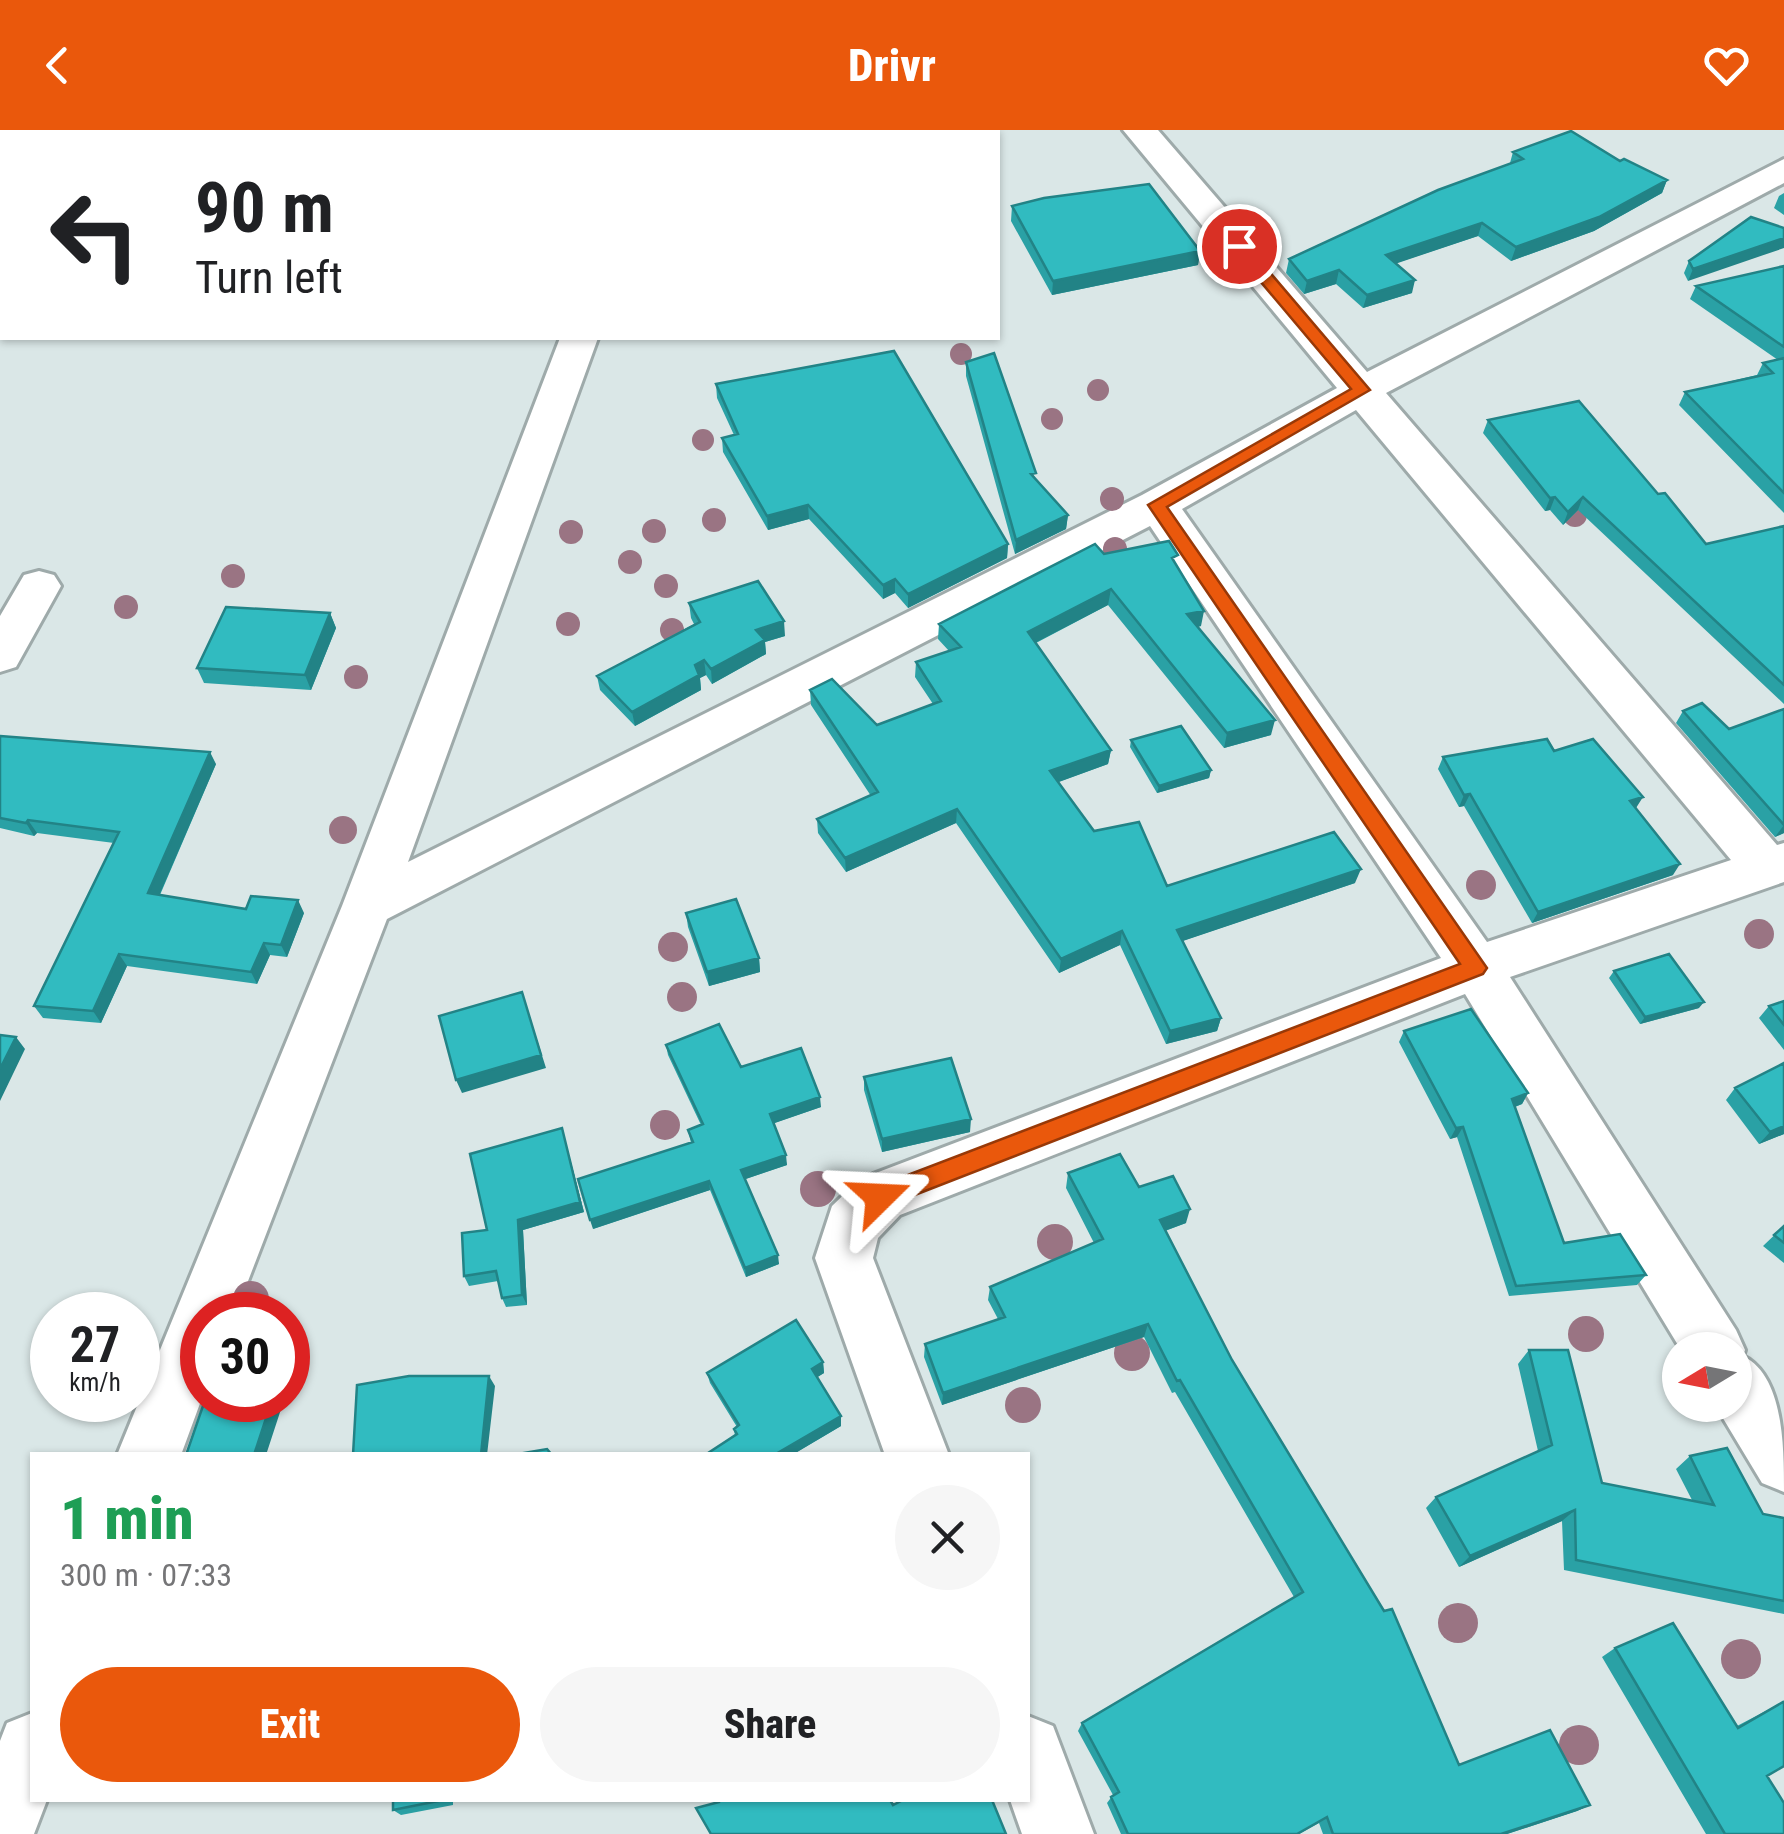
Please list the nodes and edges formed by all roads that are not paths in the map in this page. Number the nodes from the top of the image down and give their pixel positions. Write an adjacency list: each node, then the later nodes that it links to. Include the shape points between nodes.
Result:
1 (1140, 130): 4 (street)
2 (1784, 169): 4 (street, via 1737,209)
3 (577, 340): 9 (street)
4 (1362, 390): 5 (street); 8 (street)
5 (1157, 505): 9 (street); 10 (street)
6 (39, 586): 7 (street)
7 (0, 656)
8 (1776, 865): 10 (street)
9 (367, 906): 11 (street)
10 (1476, 968): 12 (street); 16 (street, via 880,1197 852,1224 844,1258)
11 (214, 1292)
12 (1704, 1332)
13 (180, 1378): 15 (street)
14 (1752, 1409): 17 (street)
15 (150, 1452)
16 (917, 1452)
17 (1784, 1461)
18 (30, 1753): 20 (street)
19 (1030, 1757): 21 (street)
20 (0, 1830)
21 (1058, 1834)

